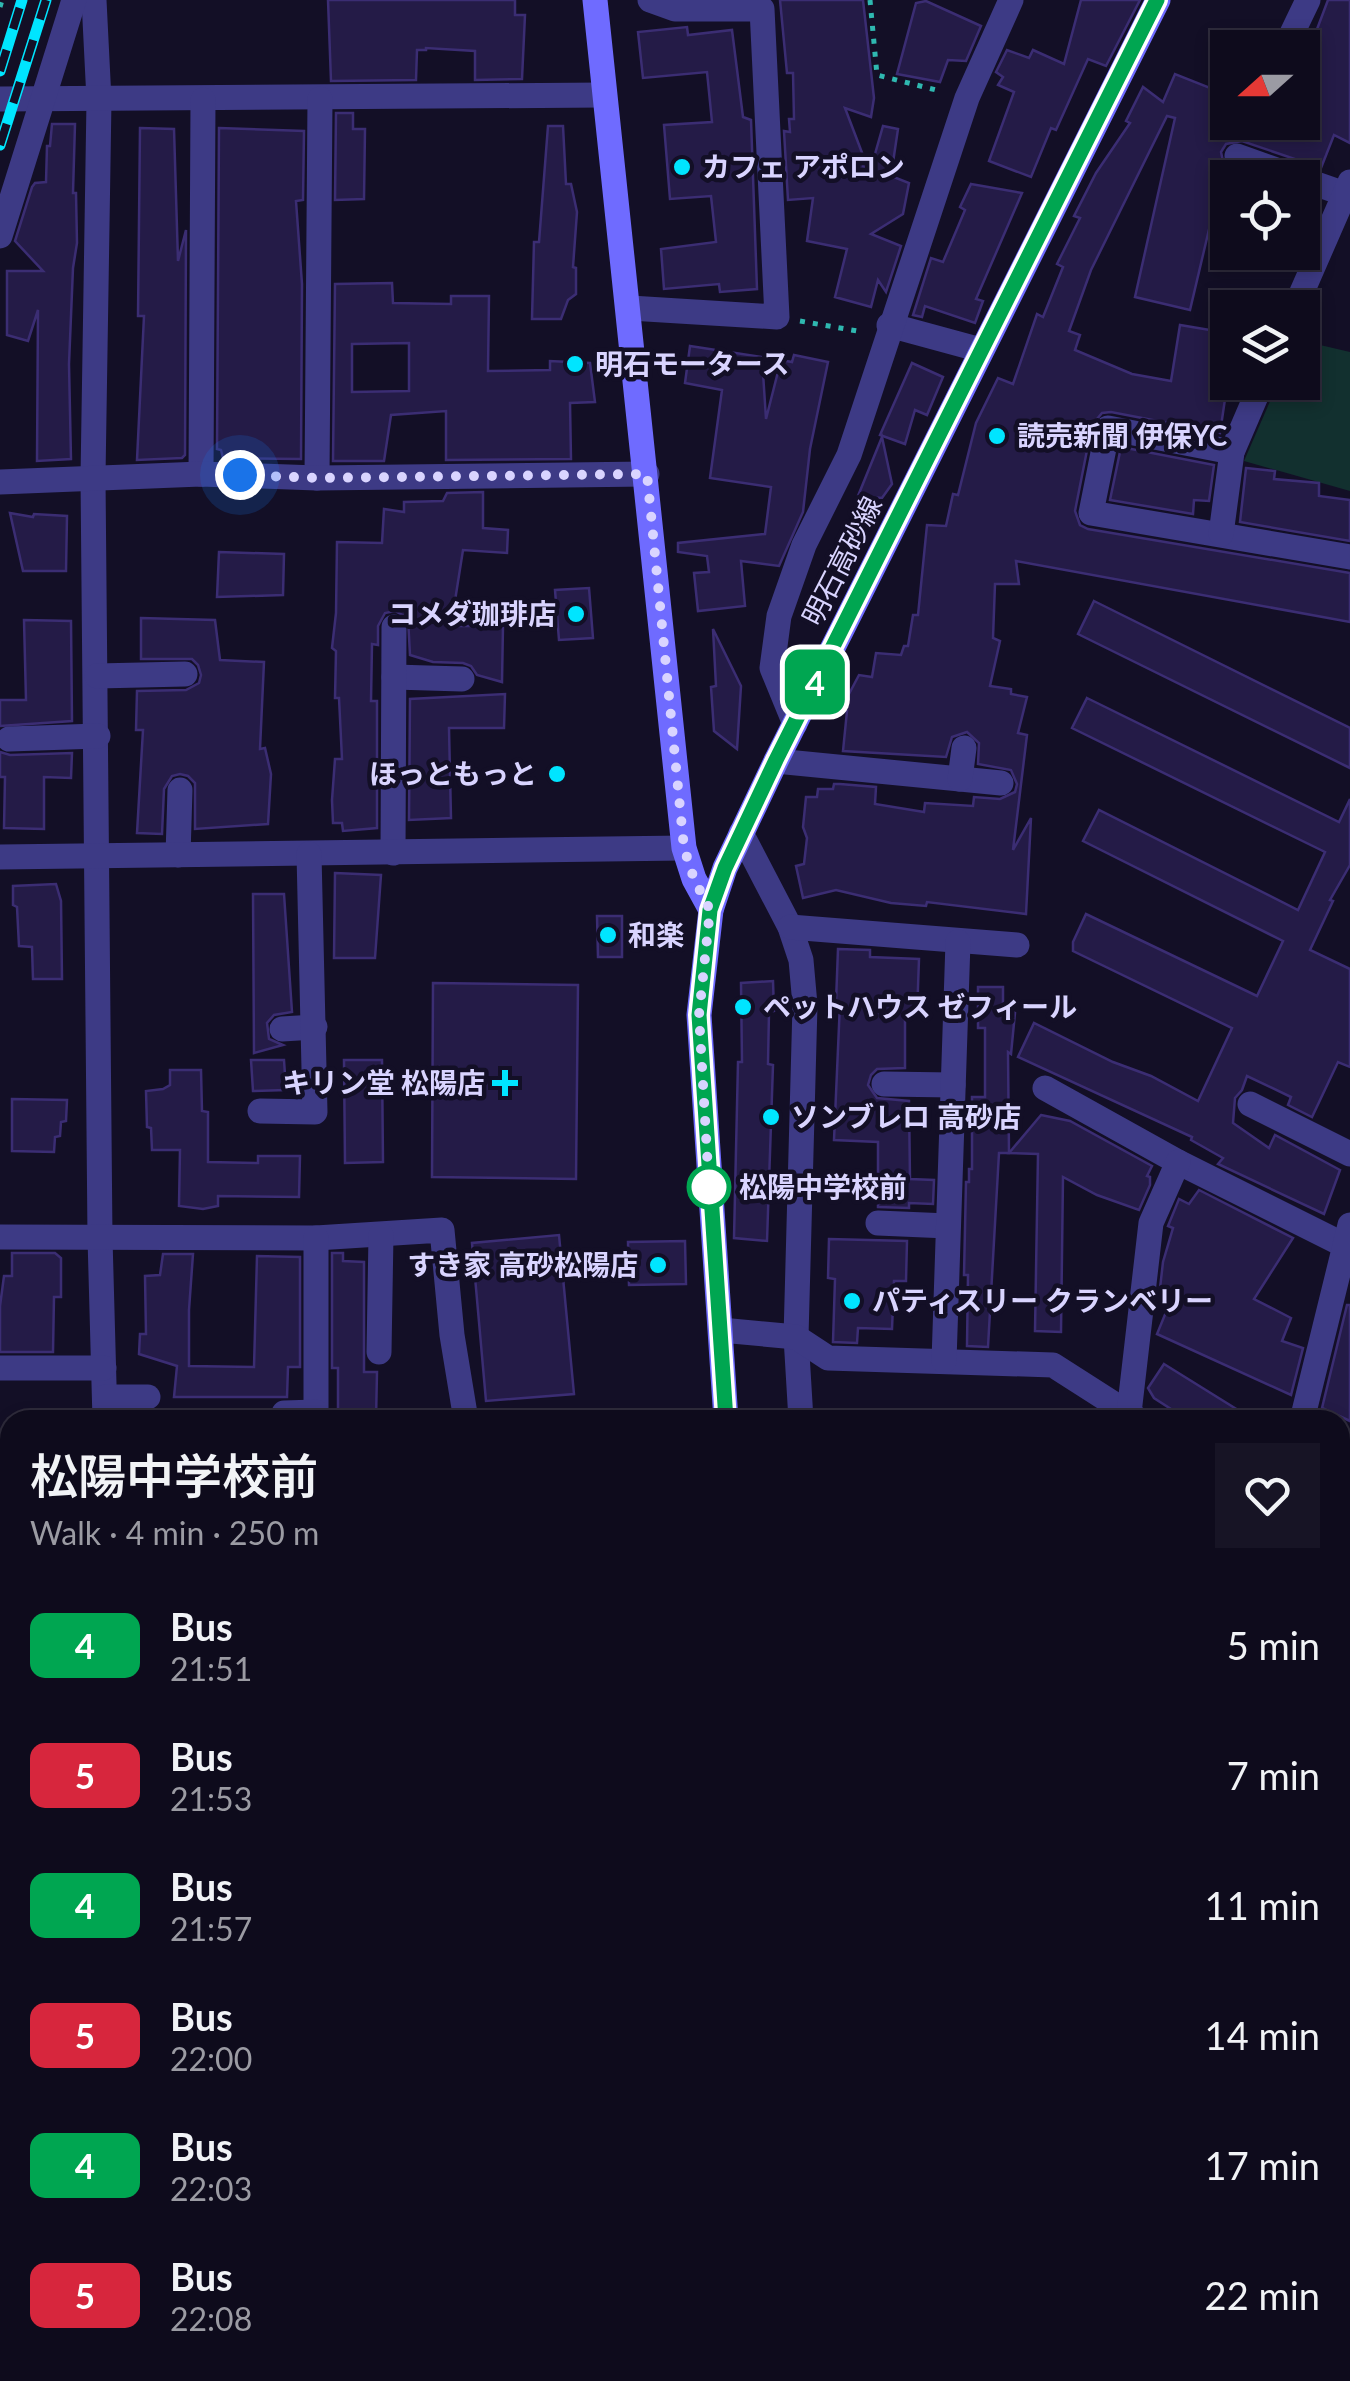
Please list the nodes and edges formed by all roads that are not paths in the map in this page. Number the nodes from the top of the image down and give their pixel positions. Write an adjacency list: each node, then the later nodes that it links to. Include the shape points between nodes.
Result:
1 (74, 0): 11 (street)
2 (94, 0): 13 (street)
3 (595, 0): 9 (main road)
4 (650, 0): 21 (street, via 675,9 762,9 778,317)
5 (1011, 0): 22 (street, via 967,98)
6 (1158, 0): 23 (main road, 明石高砂線)
7 (1308, 0): 8 (street)
8 (1293, 30)
9 (604, 95): 12 (street); 21 (main road)
10 (0, 99): 11 (street)
11 (42, 99): 13 (street); 19 (street)
12 (320, 99): 14 (street); 29 (street)
13 (99, 100): 14 (street); 28 (street)
14 (203, 100): 26 (street)
15 (1238, 156): 16 (street)
16 (1249, 160)
17 (1320, 182): 18 (street)
18 (1348, 188): 20 (street)
19 (0, 236)
20 (1303, 290)
21 (630, 308): 27 (main road)
22 (887, 331): 23 (street); 38 (street, via 849,454 804,545 779,616 772,668)
23 (981, 350): 38 (main road, 明石高砂線)
24 (1254, 400): 25 (street)
25 (1232, 452): 31 (street); 31 (street, via 1108,428 1091,512)
26 (200, 474): 28 (street); 29 (street)
27 (647, 474): 29 (street); 47 (main road)
28 (93, 477): 30 (street); 35 (street)
29 (317, 478)
30 (0, 482)
31 (1221, 534): 32 (street)
32 (1350, 557)
33 (394, 626): 36 (street)
34 (185, 674): 35 (street)
35 (97, 676): 39 (street)
36 (394, 677): 37 (street); 48 (street)
37 (462, 679)
38 (794, 724): 42 (main road, 明石高砂線)
39 (98, 736): 40 (street); 52 (street)
40 (9, 738)
41 (964, 748): 43 (street)
42 (776, 760): 43 (street); 46 (main road, 明石高砂線)
43 (960, 779): 44 (street)
44 (1001, 783)
45 (180, 790): 50 (street)
46 (742, 833): 53 (main road, 明石高砂線); 54 (street)
47 (684, 848): 48 (street); 53 (main road)
48 (393, 852): 49 (street)
49 (308, 854): 50 (street); 57 (street)
50 (178, 856): 52 (street)
51 (0, 857): 52 (street)
52 (99, 857): 70 (street)
53 (710, 910): 73 (main road, 明石高砂線, via 699,1015)
54 (790, 927): 55 (street); 74 (street, via 805,1004)
55 (958, 942): 56 (street); 60 (street)
56 (1016, 945)
57 (315, 1027): 58 (street); 63 (street, via 315,1112)
58 (282, 1029)
59 (884, 1084): 60 (street)
60 (953, 1085): 67 (street)
61 (1045, 1088): 65 (street)
62 (1250, 1104): 64 (street)
63 (260, 1111)
64 (1350, 1154)
65 (1178, 1162): 72 (street); 86 (street, via 1151,1223)
66 (878, 1224): 67 (street)
67 (948, 1226): 76 (street)
68 (381, 1234): 71 (street); 75 (street); 82 (street, via 442,1230)
69 (0, 1238): 70 (street)
70 (100, 1238): 71 (street); 78 (street)
71 (316, 1238): 81 (street)
72 (1349, 1240): 87 (street)
73 (721, 1330): 74 (street); 83 (main road, 明石高砂線)
74 (796, 1337): 76 (street, via 828,1358); 84 (street)
75 (379, 1352)
76 (944, 1361): 85 (street, via 1053,1364)
77 (0, 1368): 78 (street)
78 (104, 1368): 80 (street)
79 (148, 1397): 80 (street)
80 (105, 1409)
81 (316, 1410)
82 (464, 1410)
83 (725, 1410)
84 (801, 1410)
85 (1123, 1410)
86 (1135, 1410)
87 (1305, 1410)

